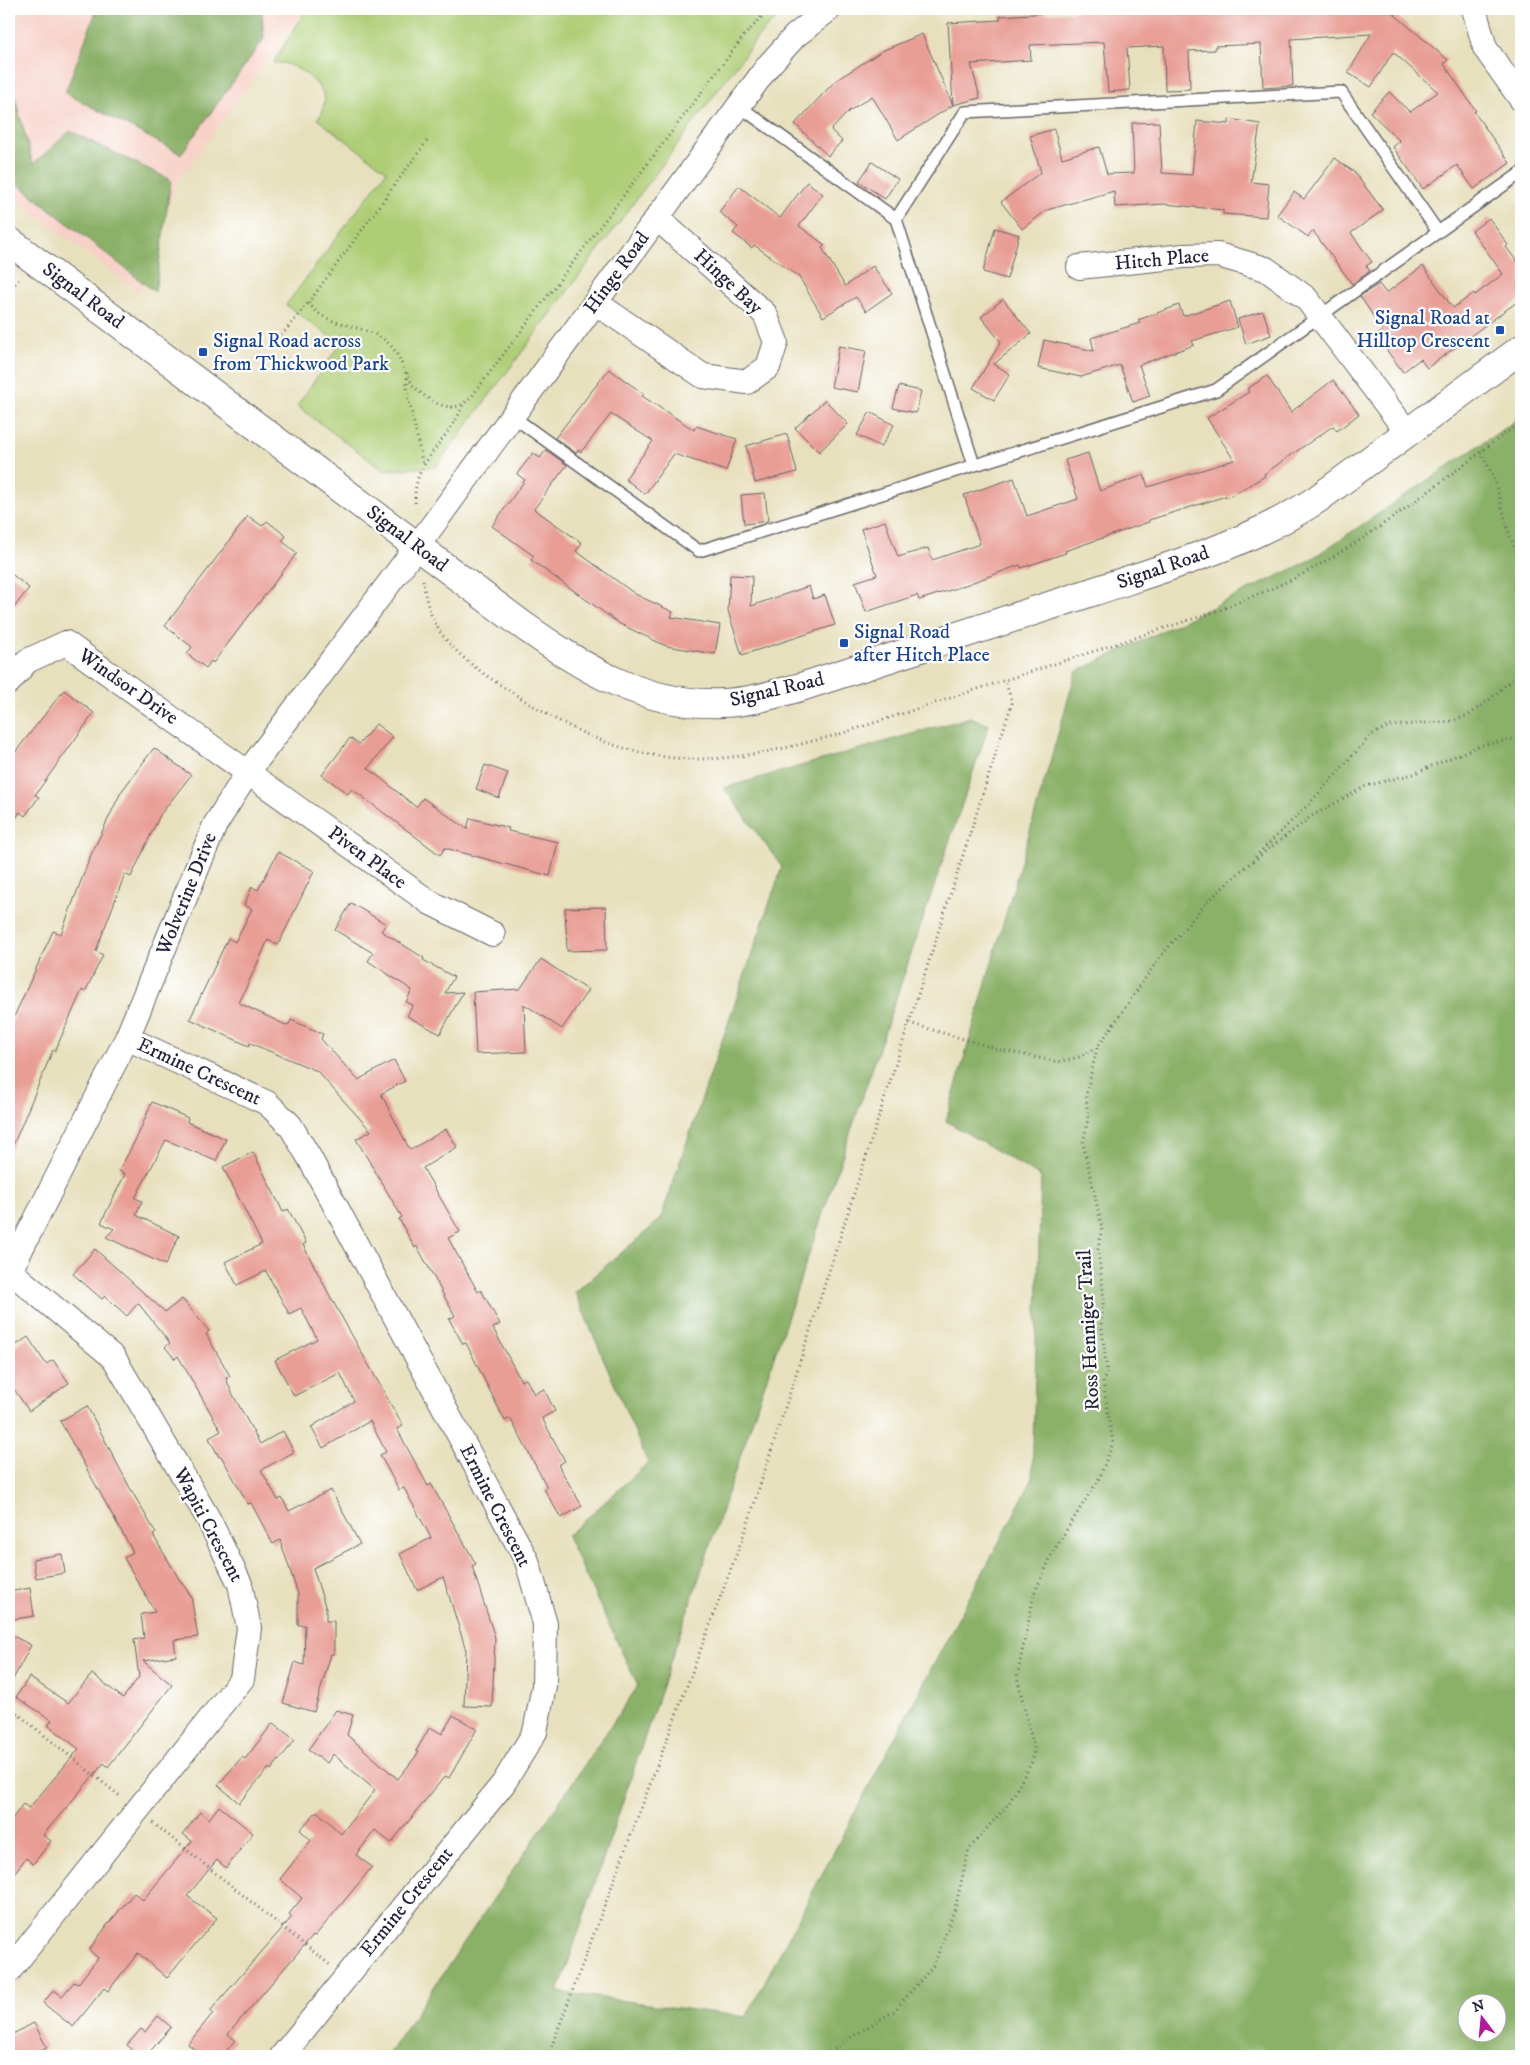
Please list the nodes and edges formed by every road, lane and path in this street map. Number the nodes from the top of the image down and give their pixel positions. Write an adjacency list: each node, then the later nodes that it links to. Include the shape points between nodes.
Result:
1 (769, 9): 19 (path, via 744,36)
2 (829, 9): 5 (street, Hinge Road, via 795,36)
3 (1474, 9): 4 (street, via 1485,48)
4 (1521, 99)
5 (739, 106): 8 (street, Hinge Road); 9 (lane)
6 (427, 141): 13 (path)
7 (1521, 173): 10 (lane)
8 (657, 218): 14 (street, Hinge Road); 14 (street, Hinge Bay, via 765,314 776,342 768,367 747,382 704,376)
9 (896, 219): 10 (lane, via 964,112 1340,92); 23 (lane)
10 (1438, 232): 15 (lane)
11 (9, 241): 26 (street, Signal Road)
12 (1080, 267): 15 (street, Hitch Place, via 1218,255 1266,268 1306,298)
13 (309, 302): 16 (path); 18 (path, via 316,314 364,328 387,342 398,354)
14 (596, 303): 20 (street, Hinge Road)
15 (1320, 316): 21 (street, Hitch Place); 23 (lane, via 1216,390)
16 (272, 348)
17 (1521, 349): 21 (street, Signal Road)
18 (407, 373): 19 (path, via 427,398 453,406); 24 (path, via 407,391)
19 (463, 404): 24 (path, via 457,418)
20 (512, 416): 23 (lane, via 699,551); 26 (street, Hinge Road)
21 (1407, 432): 26 (street, Signal Road, via 1316,500 1256,534 1152,572 801,687 722,703 650,694 613,682 552,646)
22 (1480, 452): 27 (path, via 1494,477 1510,538)
23 (974, 465)
24 (423, 466): 25 (path, via 414,484)
25 (415, 503)
26 (416, 546): 32 (street, Wolverine Drive)
27 (1521, 560)
28 (1521, 671): 33 (path, via 1469,715 1452,721 1389,726 1371,735 1309,804)
29 (1005, 680): 35 (path, via 1012,703)
30 (9, 682): 32 (street, Windsor Drive, via 27,661 66,643)
31 (1521, 738): 33 (path, Ross Henniger Trail, via 1481,745 1413,774 1366,786 1312,816)
32 (248, 772): 34 (street, Piven Place, via 428,902); 36 (street, Wolverine Drive, via 215,825)
33 (1244, 868): 37 (path, Ross Henniger Trail, via 1208,901 1160,957)
34 (492, 934)
35 (909, 1023): 37 (path, via 1001,1050 1058,1062); 44 (path, via 747,1526)
36 (127, 1038): 38 (street, Wolverine Drive); 42 (street, Ermine Crescent, via 267,1103 290,1125 527,1561 545,1624 544,1686 535,1732 503,1784)
37 (1097, 1048): 45 (path, Ross Henniger Trail, via 1086,1095 1088,1119 1083,1143 1102,1227 1098,1250 1107,1371 1103,1382 1113,1443 1100,1477 1054,1550 1034,1594 1017,1677 1034,1748 1033,1760 1009,1802 969,1849 955,1908 934,1965 894,2011)
38 (10, 1272): 40 (street, Wapiti Crescent, via 114,1358 209,1520 240,1584 249,1628 242,1679)
39 (9, 1707): 40 (path)
40 (138, 1811): 41 (street, Wapiti Crescent); 42 (path)
41 (9, 1972)
42 (345, 1978): 43 (street, Ermine Crescent)
43 (282, 2056)
44 (548, 2056)
45 (827, 2056)

